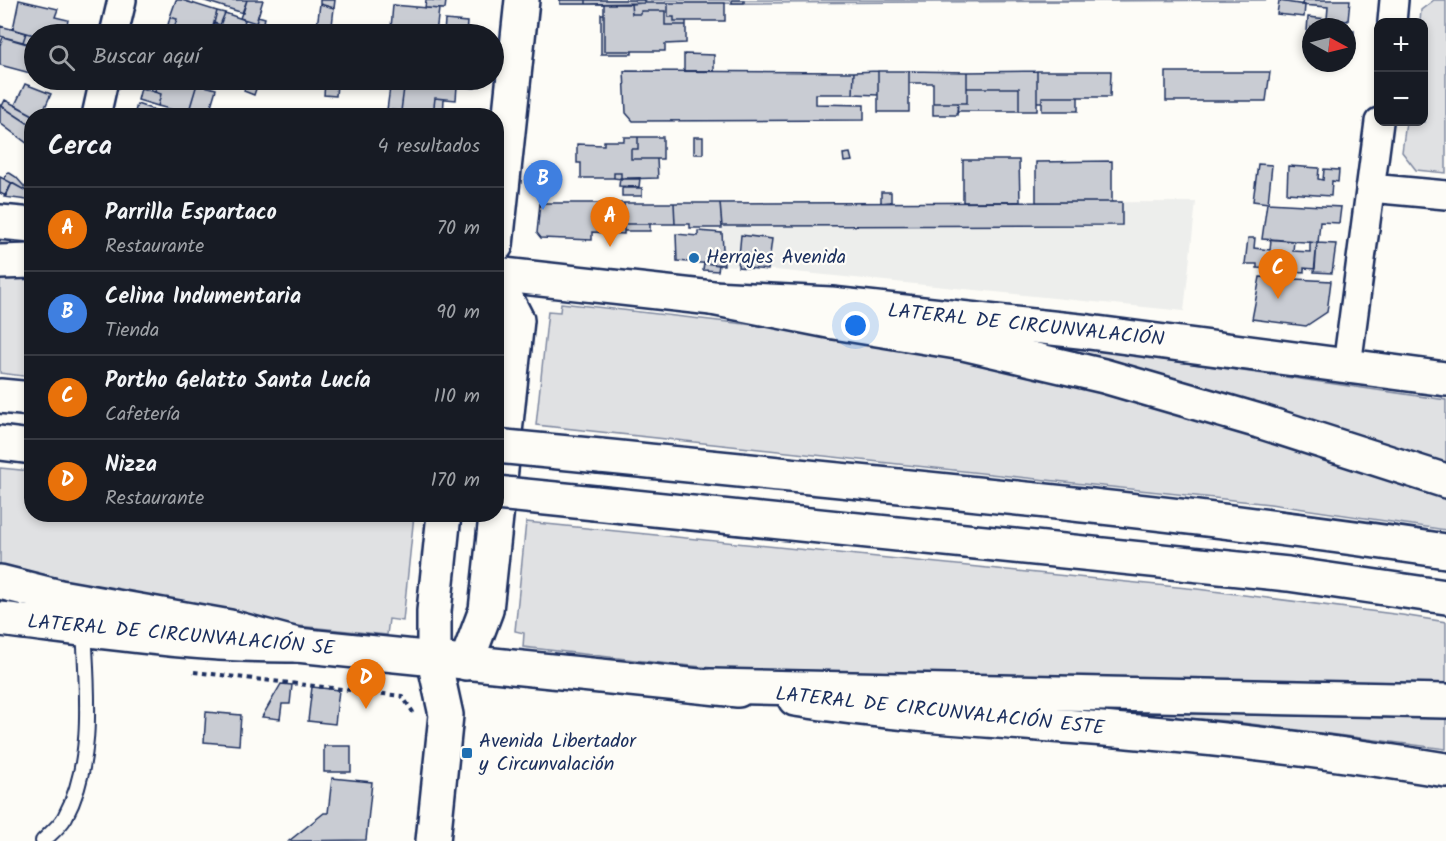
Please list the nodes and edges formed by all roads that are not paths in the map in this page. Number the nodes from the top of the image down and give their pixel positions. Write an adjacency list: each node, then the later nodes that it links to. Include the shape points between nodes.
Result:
1 (122, 0): 5 (street)
2 (522, 0): 9 (main road)
3 (1394, 0): 4 (street)
4 (1392, 18)
5 (116, 24)
6 (102, 90): 7 (street)
7 (98, 108)
8 (1378, 126): 10 (street)
9 (504, 170)
10 (1370, 188): 11 (street); 19 (street)
11 (1446, 195)
12 (0, 222): 13 (main road)
13 (24, 224)
14 (24, 261): 15 (main road)
15 (0, 262)
16 (504, 275): 18 (main road, LATERAL DE CIRCUNVALACIÓN)
17 (504, 295): 23 (main road, via 517,320)
18 (712, 298): 19 (main road, LATERAL DE CIRCUNVALACIÓN, via 831,304 1077,330); 27 (main road, via 963,343 1104,376)
19 (1347, 366): 20 (main road, LATERAL DE CIRCUNVALACIÓN)
20 (1446, 380)
21 (0, 396): 22 (main road)
22 (24, 398)
23 (504, 442)
24 (0, 443): 25 (main road)
25 (24, 446)
26 (504, 447): 31 (main road, bridge, via 1137,512)
27 (1446, 481)
28 (504, 494): 33 (main road, bridge, via 1288,574)
29 (443, 522): 37 (main road, via 434,611)
30 (495, 522): 38 (main road, via 486,610)
31 (1446, 551)
32 (0, 582): 36 (main road, via 60,597 230,627)
33 (1446, 597)
34 (0, 619): 35 (main road, LATERAL DE CIRCUNVALACIÓN SE)
35 (84, 630): 36 (main road, LATERAL DE CIRCUNVALACIÓN SE, via 250,646); 43 (lane, via 87,710 77,790 64,820)
36 (297, 645): 37 (main road, LATERAL DE CIRCUNVALACIÓN SE)
37 (434, 660): 38 (main road, LATERAL DE CIRCUNVALACIÓN ESTE); 41 (main road)
38 (466, 663): 39 (main road, LATERAL DE CIRCUNVALACIÓN ESTE); 41 (main road)
39 (710, 686): 40 (main road); 42 (main road, LATERAL DE CIRCUNVALACIÓN ESTE, via 861,708 1290,747)
40 (1446, 701)
41 (430, 714): 44 (main road)
42 (1446, 770)
43 (43, 841)
44 (433, 841)

